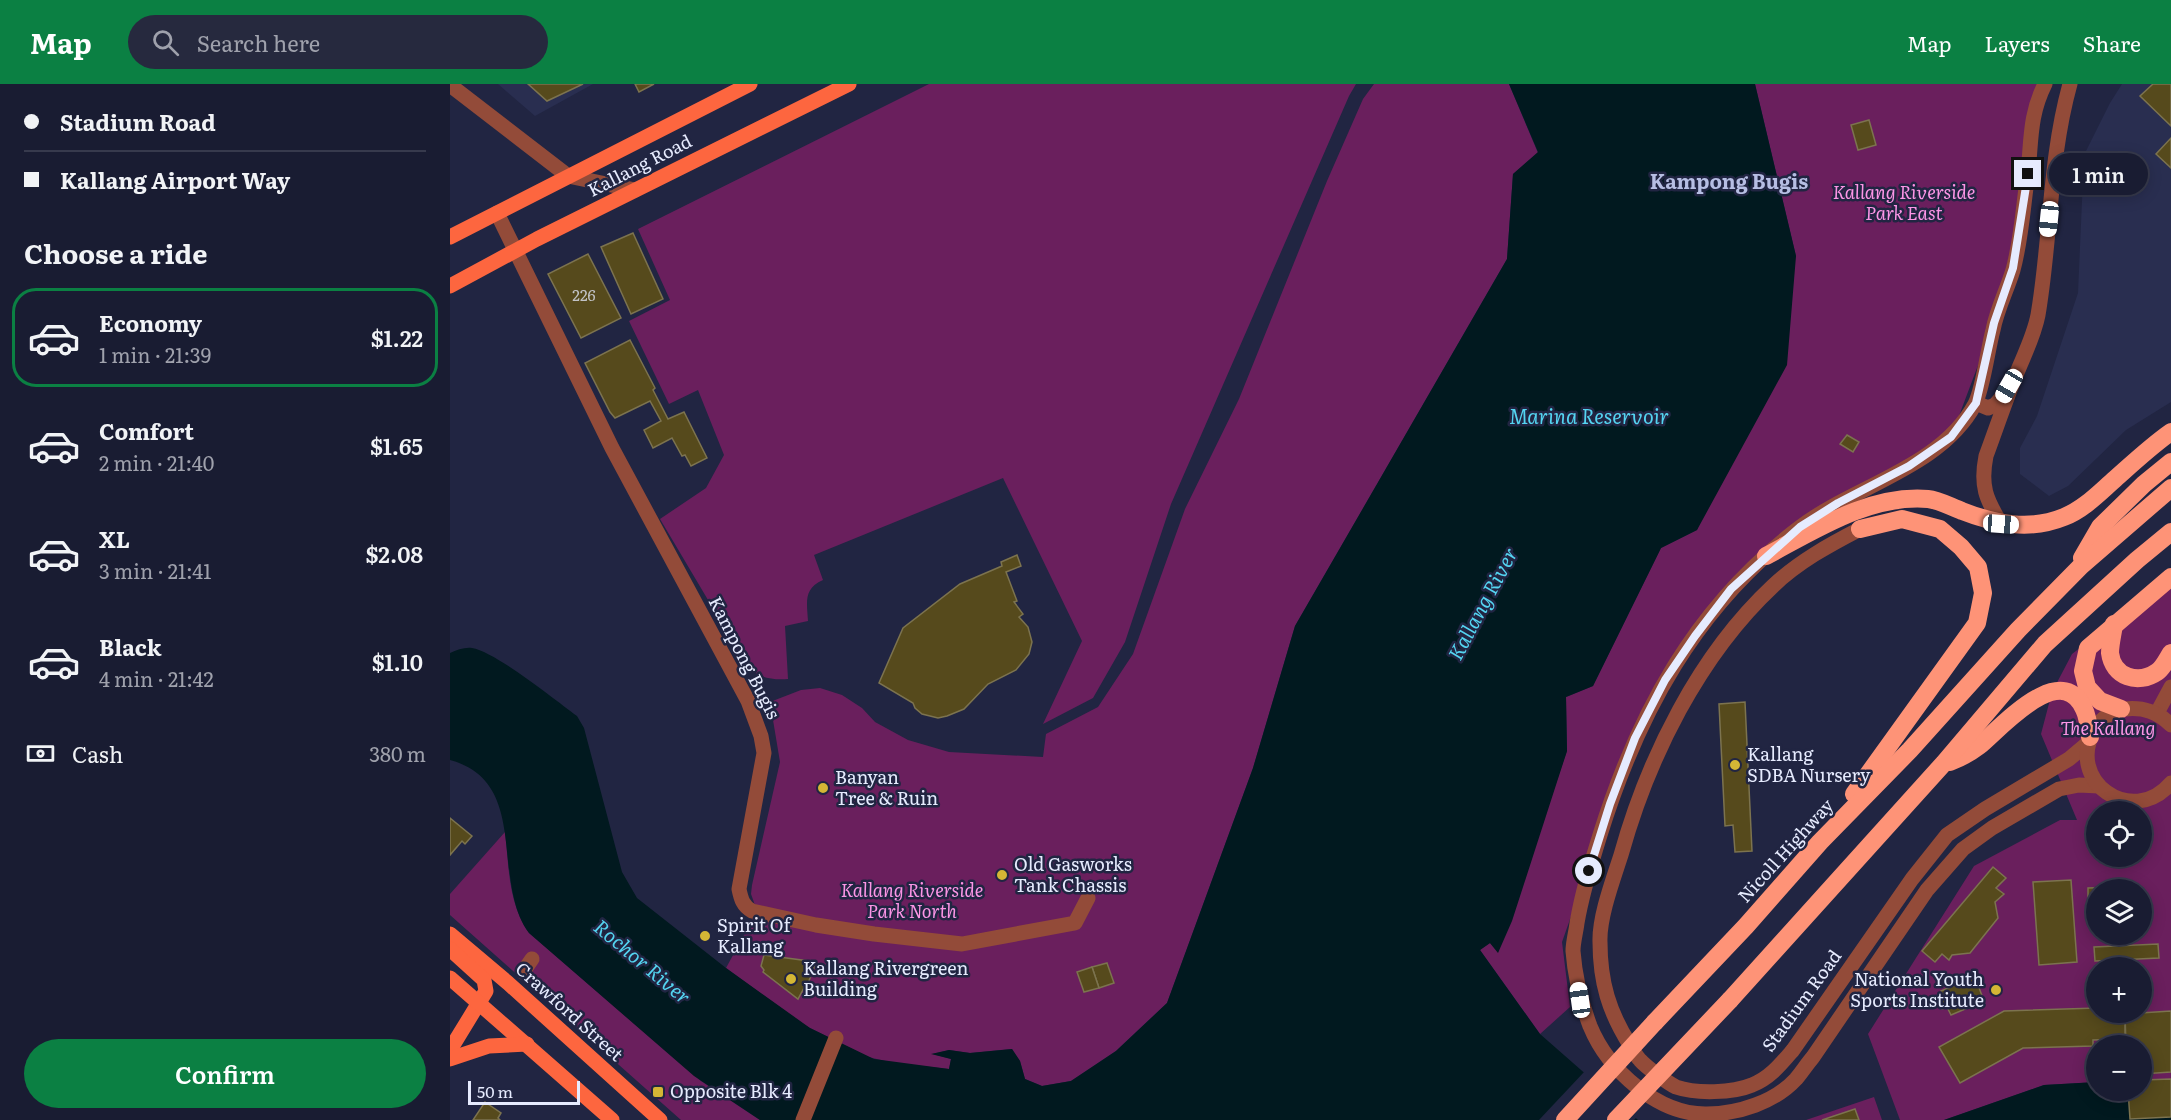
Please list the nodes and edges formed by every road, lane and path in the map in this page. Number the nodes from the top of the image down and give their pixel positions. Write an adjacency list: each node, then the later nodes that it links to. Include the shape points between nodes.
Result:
1 (750, 84): 6 (main road, Kallang Road)
2 (849, 84): 7 (main road, Kallang Road)
3 (2070, 84): 12 (street, via 2056,159 2037,318)
4 (450, 85): 6 (street)
5 (2043, 86): 13 (street, via 2031,120 2028,174 2013,268 1994,323)
6 (568, 176): 7 (street); 8 (main road, Kallang Road)
7 (635, 190): 10 (main road, Kallang Road)
8 (497, 213): 9 (main road, Kallang Road); 10 (street, Kampong Bugis)
9 (450, 237)
10 (516, 250): 11 (main road, Kallang Road); 34 (street, Kampong Bugis, via 612,448 756,721 764,753 739,889 745,907 816,925 962,944 1075,923)
11 (450, 286)
12 (2016, 374): 13 (street, via 1995,405 1988,408); 17 (street, via 1983,468 1982,482 1988,502)
13 (1976, 403): 20 (street, via 1951,437 1909,466 1800,527)
14 (2171, 432): 17 (highway, via 2087,504 2064,517 2030,526)
15 (2171, 462): 21 (highway, via 2100,527)
16 (2171, 488): 21 (highway, Nicoll Highway)
17 (2001, 524): 20 (highway, via 1930,499 1898,498 1824,525)
18 (1860, 529): 29 (street, Stadium Road, via 1820,550 1773,585 1730,632 1662,740 1631,819 1600,940 1602,978 1616,1022 1640,1060 1675,1086 1698,1092 1752,1086 1774,1072 1947,836 2069,759); 33 (highway, via 1902,519 1940,529 1978,567 1983,593 1977,623)
19 (2171, 532): 30 (highway, via 2045,644)
20 (1766, 556): 32 (street, via 1731,589 1665,680 1635,738 1582,894 1573,948 1580,1000 1607,1054 1626,1076 1660,1103 1691,1114 1723,1114 1764,1102 1794,1082 1927,891 1963,849 2059,789)
21 (2081, 566): 33 (highway, Nicoll Highway)
22 (2171, 577): 23 (highway)
23 (2114, 624): 24 (highway, via 2110,654 2116,668 2126,677 2142,680 2158,672); 26 (highway, via 2088,648 2083,671 2087,687 2100,701)
24 (2171, 653)
25 (2171, 687): 27 (street)
26 (2121, 709): 27 (street); 29 (street, Stadium Road, via 2097,725)
27 (2157, 713): 28 (street)
28 (2171, 725)
29 (2089, 740): 30 (highway, via 2084,709 2073,695 2056,691 2027,705 1978,747); 32 (street, via 2090,773)
30 (1944, 763): 49 (highway, bridge)
31 (2171, 783): 32 (street, via 2151,799 2137,802 2109,795)
32 (2099, 786)
33 (1820, 842): 48 (highway, Nicoll Highway, bridge)
34 (1088, 898)
35 (450, 934): 46 (main road, Crawford Street)
36 (450, 949): 40 (main road, via 484,980 486,991)
37 (532, 959): 38 (street)
38 (523, 972)
39 (450, 978): 40 (main road)
40 (480, 1003): 42 (main road); 43 (main road)
41 (836, 1038): 47 (street)
42 (526, 1044): 44 (main road, via 489,1046); 45 (main road)
43 (450, 1050)
44 (450, 1059)
45 (612, 1120)
46 (660, 1120)
47 (803, 1120)
48 (1565, 1120)
49 (1616, 1120)

